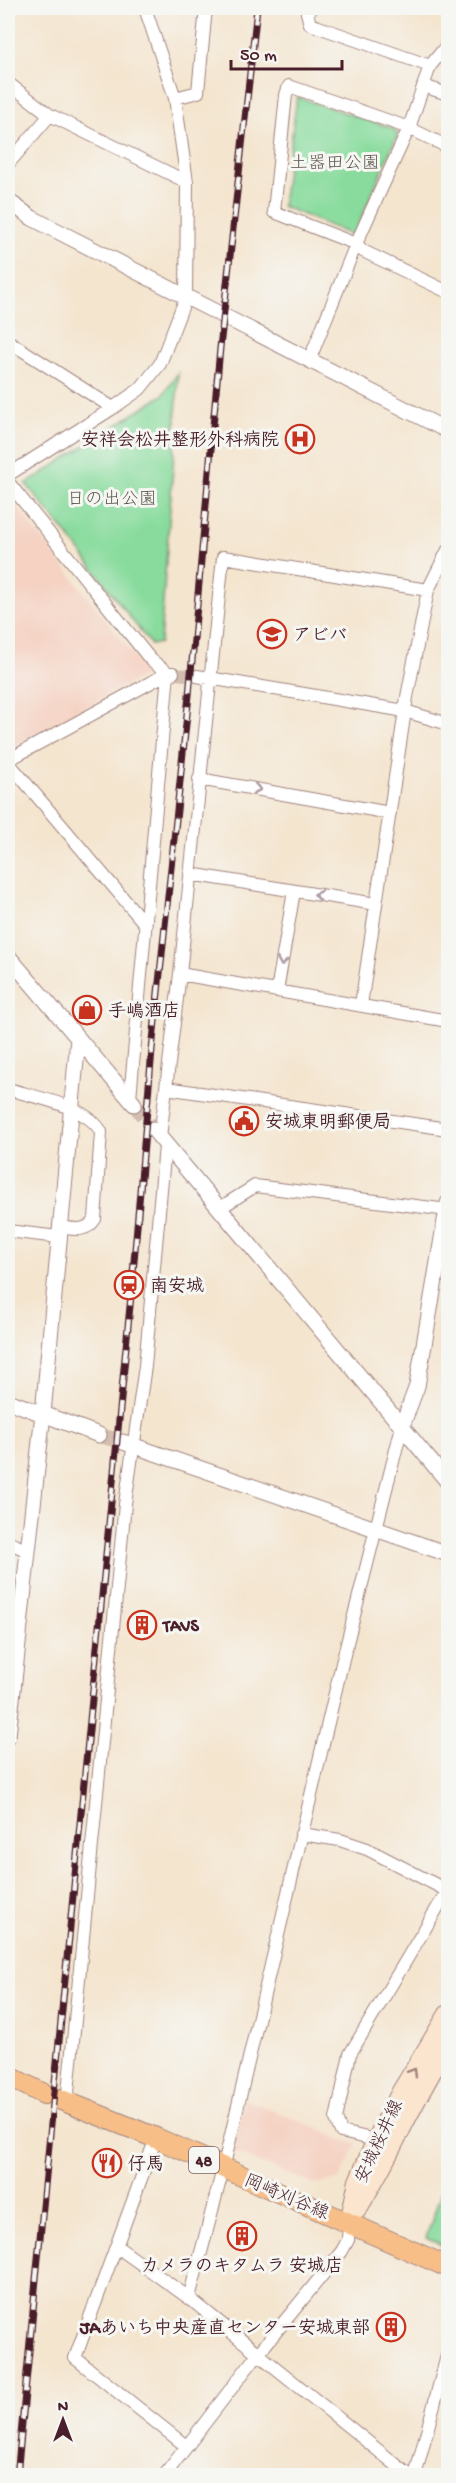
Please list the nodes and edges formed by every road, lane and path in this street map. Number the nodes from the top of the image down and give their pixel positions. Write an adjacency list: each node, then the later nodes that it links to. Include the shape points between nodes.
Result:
1 (145, 8): 9 (street)
2 (206, 8): 9 (street, via 198,92)
3 (312, 8): 5 (street, via 307,13 310,24)
4 (448, 44): 5 (street)
5 (430, 66): 7 (street)
6 (8, 83): 10 (street)
7 (423, 86): 8 (street); 11 (street)
8 (448, 94)
9 (175, 98): 14 (street)
10 (50, 116): 13 (street); 14 (street)
11 (409, 128): 12 (street); 16 (street); 16 (street, via 289,86 274,212)
12 (448, 147)
13 (8, 164)
14 (187, 182): 18 (street)
15 (8, 201): 18 (street, via 32,218)
16 (356, 244): 17 (street); 20 (street)
17 (448, 292)
18 (186, 297): 20 (street); 21 (street, via 160,364 140,389)
19 (8, 340): 21 (street)
20 (309, 361): 22 (street)
21 (113, 408): 23 (street)
22 (448, 432)
23 (8, 475)
24 (8, 482): 27 (street, via 150,659)
25 (448, 550): 26 (street)
26 (428, 590): 28 (street, via 223,557); 29 (street)
27 (172, 673): 31 (street); 37 (street)
28 (203, 676): 29 (street); 32 (street)
29 (405, 711): 30 (street); 33 (street)
30 (448, 724)
31 (8, 761): 37 (street)
32 (199, 779): 33 (street, one-way to 33); 34 (street)
33 (390, 813): 36 (street)
34 (190, 874): 35 (street); 39 (street)
35 (294, 891): 36 (street, one-way to 35); 40 (street, one-way to 40)
36 (376, 904): 41 (street)
37 (144, 923): 46 (street)
38 (8, 956): 43 (street)
39 (180, 974): 40 (street); 44 (street)
40 (276, 991): 41 (street)
41 (361, 1005): 42 (street)
42 (448, 1021)
43 (78, 1039): 46 (street); 47 (street)
44 (166, 1088): 48 (street); 49 (street)
45 (8, 1089): 47 (street)
46 (132, 1101)
47 (71, 1108): 53 (street); 53 (street, via 90,1119 101,1132 95,1219 82,1229)
48 (448, 1129)
49 (160, 1138): 51 (street); 58 (street, via 145,1366)
50 (448, 1207): 51 (street, via 255,1186); 56 (street, via 417,1386)
51 (220, 1208): 56 (street)
52 (8, 1231): 53 (street)
53 (59, 1232): 55 (street)
54 (8, 1401): 55 (street)
55 (43, 1413): 57 (street); 62 (street)
56 (402, 1426): 59 (street); 60 (street)
57 (99, 1435)
58 (128, 1444): 60 (street); 70 (street, via 123,1525)
59 (448, 1482)
60 (377, 1531): 63 (street); 65 (street)
61 (8, 1542): 62 (street)
62 (28, 1551): 64 (street)
63 (448, 1554)
64 (8, 1736)
65 (301, 1834): 66 (street, via 368,1849); 73 (street)
66 (448, 1890): 72 (street, via 350,2054 336,2119 341,2132)
67 (448, 2014): 72 (main road, 安城桜井線, one-way to 67)
68 (448, 2045): 74 (main road, 安城桜井線)
69 (8, 2076): 70 (main road, 岡崎刈谷線 / 48)
70 (57, 2099): 71 (main road, 岡崎刈谷線 / 48)
71 (156, 2138): 73 (main road, 岡崎刈谷線 / 48); 75 (street)
72 (376, 2140): 74 (main road, 安城桜井線, via 358,2181)
73 (223, 2169): 74 (main road, 岡崎刈谷線 / 48); 77 (street)
74 (349, 2222): 76 (main road, 岡崎刈谷線 / 48); 79 (street, via 348,2240 342,2251)
75 (116, 2246): 77 (street); 80 (street, via 75,2358)
76 (448, 2267)
77 (189, 2298): 79 (street)
78 (448, 2352): 83 (street)
79 (257, 2355): 80 (street); 82 (street)
80 (186, 2446): 81 (street)
81 (164, 2475)
82 (410, 2475)
83 (415, 2475)

